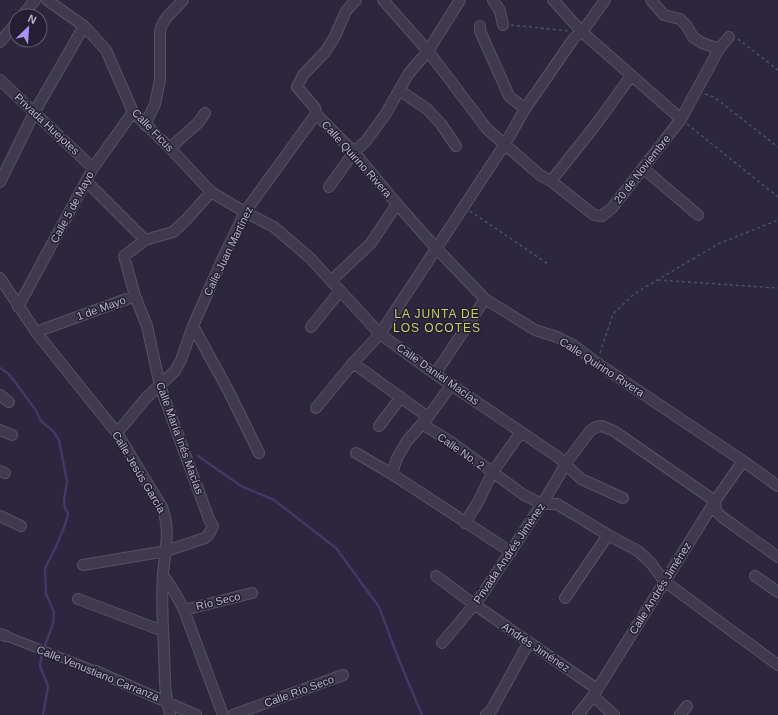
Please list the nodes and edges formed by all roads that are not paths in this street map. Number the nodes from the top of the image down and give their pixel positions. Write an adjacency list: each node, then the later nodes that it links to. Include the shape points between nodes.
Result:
1 (35, 0): 11 (street)
2 (47, 0): 13 (street, Calle Ficus)
3 (183, 0): 30 (street, via 161,25 160,80 155,104)
4 (356, 0): 28 (street, via 346,11 325,52 303,75 297,87 315,108)
5 (383, 0): 20 (street)
6 (460, 0): 20 (street)
7 (493, 0): 12 (street, via 500,11)
8 (553, 0): 16 (street)
9 (605, 0): 16 (street)
10 (651, 0): 19 (street, via 664,15 680,19 693,37)
11 (28, 8)
12 (503, 24)
13 (84, 26): 25 (street, Calle Ficus, via 106,50); 26 (street)
14 (480, 26): 24 (street, via 509,96)
15 (8, 32): 18 (street)
16 (582, 32): 21 (street); 24 (street, via 574,38)
17 (729, 37): 19 (street, 20 de Noviembre)
18 (0, 42)
19 (719, 49): 29 (street, 20 de Noviembre)
20 (428, 51): 23 (street, via 409,73); 31 (street, via 487,129)
21 (631, 76): 29 (street); 38 (street)
22 (0, 80): 26 (street, Privada Huejotes)
23 (399, 90): 32 (street, via 427,109); 34 (street, via 366,141)
24 (525, 109): 31 (street)
25 (133, 112): 30 (street, Calle Ficus); 35 (street, Calle 5 de Mayo)
26 (34, 113): 35 (street, Privada Huejotes); 39 (street)
27 (206, 114): 33 (street)
28 (316, 114): 34 (street, Calle Quirino Rivera); 43 (street, Calle Juan Martínez)
29 (681, 119): 36 (street, 20 de Noviembre)
30 (145, 125): 33 (street, Calle Ficus)
31 (505, 144): 38 (street, via 540,175); 46 (street)
32 (456, 146)
33 (170, 148): 41 (street, Calle Ficus)
34 (354, 152): 40 (street); 42 (street, Calle Quirino Rivera)
35 (93, 168): 37 (street, Calle 5 de Mayo)
36 (642, 168): 38 (street, 20 de Noviembre, via 612,208 602,216 594,215); 44 (street)
37 (86, 180): 45 (street); 52 (street, Calle 5 de Mayo)
38 (551, 180)
39 (0, 182)
40 (329, 187)
41 (211, 192): 43 (street, Calle Ficus); 45 (street, 1 de Mayo, via 173,232)
42 (397, 204): 46 (street, Calle Quirino Rivera); 48 (street, Calle Quirino Rivera, via 371,243)
43 (245, 212): 48 (street, Calle Daniel Macías, via 274,227 310,258); 53 (street, Calle Juan Martínez)
44 (698, 215)
45 (144, 240): 50 (street, 1 de Mayo, via 124,256)
46 (436, 248): 51 (street, Calle Quirino Rivera); 56 (street)
47 (0, 278): 52 (street, Calle Jesús García)
48 (331, 281): 49 (street, Calle Daniel Macías)
49 (340, 291): 54 (street); 56 (street, Calle Daniel Macías)
50 (135, 296): 55 (street, 1 de Mayo); 60 (street, Calle María Inés Macías, via 147,326)
51 (485, 299): 58 (street); 73 (street, Calle Quirino Rivera, via 535,330 573,344 597,363)
52 (18, 307): 55 (street, Calle Jesús García)
53 (193, 326): 60 (street, Calle Juan Martínez, via 175,371); 71 (street)
54 (311, 327)
55 (36, 332): 69 (street, Calle Jesús García)
56 (380, 334): 57 (street); 58 (street, Calle Daniel Macías)
57 (353, 363): 62 (street, Calle No. 2); 64 (street)
58 (436, 374): 59 (street, Calle Daniel Macías)
59 (452, 384): 65 (street); 68 (street, Calle Daniel Macías)
60 (160, 386): 69 (street, Calle Juan Martínez, via 146,398); 85 (street, Calle María Inés Macías, via 213,526 205,538)
61 (0, 395): 63 (street)
62 (401, 397): 65 (street, Calle No. 2); 66 (street)
63 (9, 402)
64 (316, 408)
65 (425, 420): 75 (street, Calle No. 2); 76 (street, via 407,440)
66 (379, 426)
67 (0, 430): 70 (street)
68 (521, 432): 74 (street, Calle Daniel Macías); 75 (street)
69 (117, 433): 85 (street, Calle Jesús García, via 162,507 168,533)
70 (12, 435)
71 (259, 453)
72 (356, 453): 76 (street)
73 (743, 461): 77 (street, Calle Quirino Rivera); 79 (street, Calle Andrés Jiménez)
74 (568, 463): 78 (street, Calle Daniel Macías, via 581,479); 79 (street, via 590,431 602,426 614,431); 80 (street, Privada Andrés Jiménez)
75 (492, 473): 80 (street, Calle No. 2); 82 (street)
76 (392, 474): 82 (street)
77 (778, 486)
78 (623, 498)
79 (715, 501): 87 (street, via 716,511 722,517); 92 (street, Calle Andrés Jiménez)
80 (542, 504): 84 (street, via 557,504); 86 (street, Privada Andrés Jiménez)
81 (0, 516): 83 (street)
82 (465, 523): 86 (street)
83 (21, 526)
84 (608, 535): 92 (street, via 638,551); 95 (street)
85 (166, 551): 88 (street); 89 (street, Calle Jesús García)
86 (511, 552): 97 (street, Privada Andrés Jiménez)
87 (778, 558)
88 (82, 565)
89 (163, 575): 98 (street); 99 (street, Calle Jesús García)
90 (436, 576): 97 (street, Andrés Jiménez)
91 (755, 576): 93 (street)
92 (664, 581): 103 (street); 106 (street, Calle Andrés Jiménez)
93 (778, 592)
94 (252, 593): 98 (street, Río Seco)
95 (565, 598)
96 (78, 599): 99 (street)
97 (474, 605): 101 (street, Andrés Jiménez); 102 (street, Privada Andrés Jiménez)
98 (184, 610): 112 (street)
99 (163, 631): 107 (street, Calle Jesús García)
100 (3, 635): 104 (street, Calle Venustiano Carranza)
101 (529, 642): 106 (street, Andrés Jiménez); 109 (street)
102 (442, 643)
103 (776, 659)
104 (96, 671): 107 (street, Calle Venustiano Carranza)
105 (343, 675): 113 (street, Calle Río Seco)
106 (595, 692): 114 (street, Calle Andrés Jiménez); 115 (street)
107 (166, 701): 110 (street, Calle Jesús García); 111 (street, Calle Venustiano Carranza)
108 (687, 706): 116 (street)
109 (491, 713)
110 (170, 715)
111 (196, 715)
112 (223, 715)
113 (233, 715)
114 (578, 715)
115 (614, 715)
116 (680, 715)

